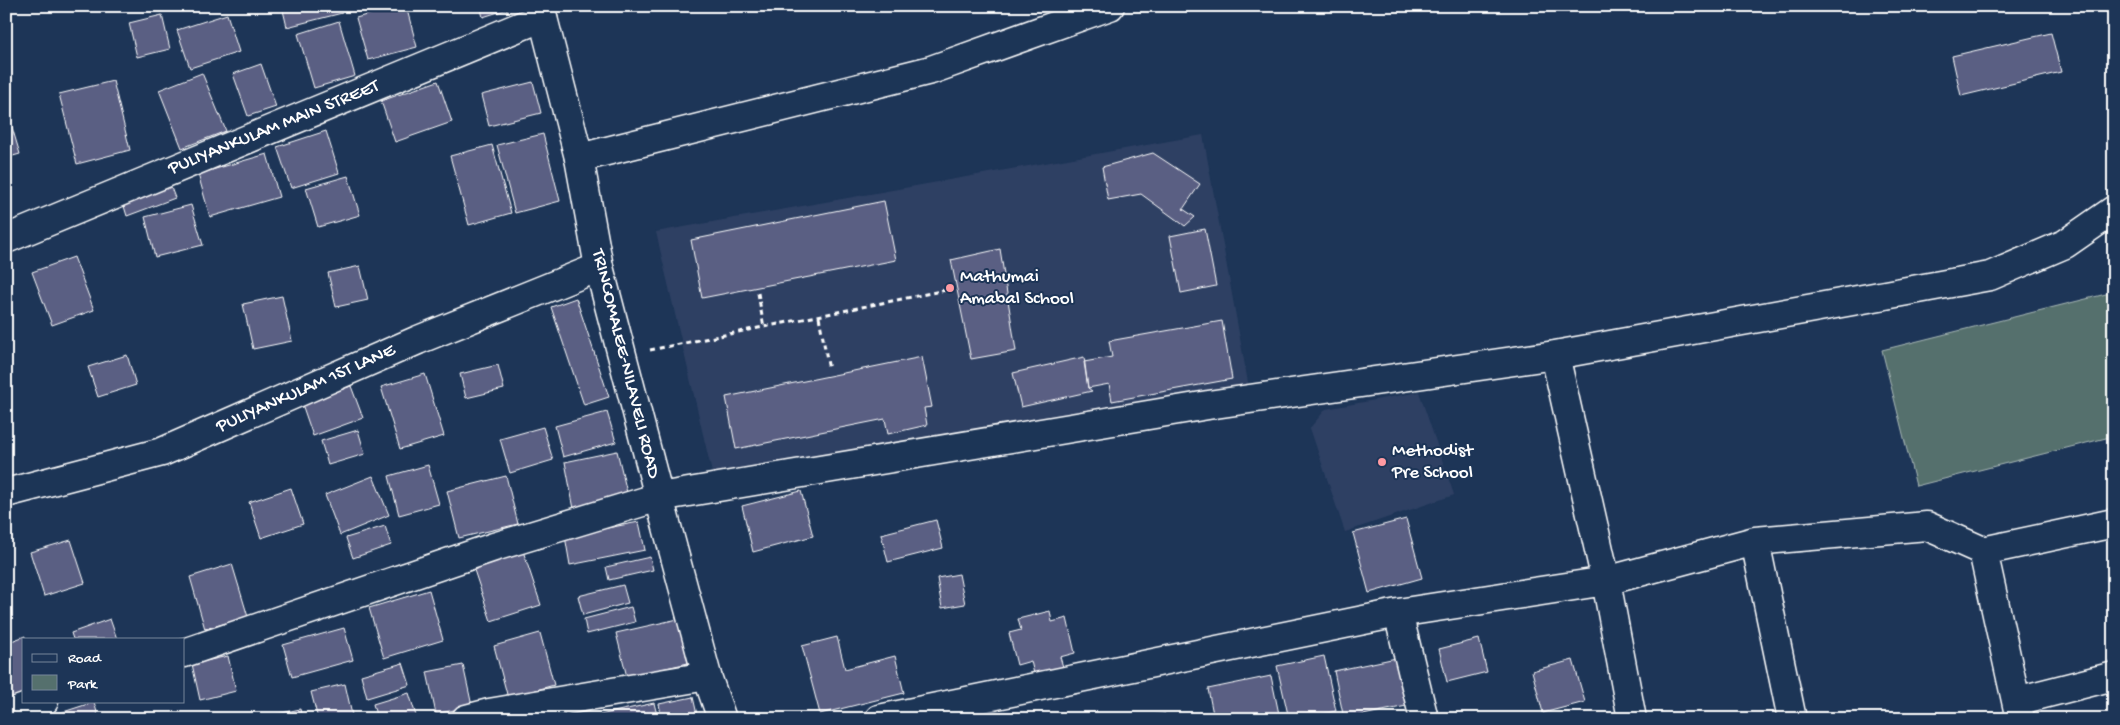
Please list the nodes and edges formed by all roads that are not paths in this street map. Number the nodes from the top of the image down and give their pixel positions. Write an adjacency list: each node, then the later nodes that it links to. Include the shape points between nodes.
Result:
1 (1110, 6): 3 (street, via 931,70)
2 (541, 12): 3 (street, TRINCOMALEE-NILAVELI ROAD); 5 (street, PULIYANKULAM MAIN STREET)
3 (579, 158): 6 (street, TRINCOMALEE-NILAVELI ROAD)
4 (2114, 210): 7 (street, via 2065,244 1990,276)
5 (6, 239)
6 (599, 268): 8 (street, PULIYANKULAM 1ST LANE, via 418,340 162,452); 9 (street, TRINCOMALEE-NILAVELI ROAD)
7 (1555, 355): 9 (street, via 1208,405); 13 (street)
8 (6, 493)
9 (658, 497): 15 (street, via 494,547); 16 (street, TRINCOMALEE-NILAVELI ROAD)
10 (2114, 523): 12 (street)
11 (1754, 541): 12 (street, via 1927,526); 13 (street); 26 (street)
12 (1983, 551): 19 (street)
13 (1606, 581): 14 (street); 25 (street)
14 (1398, 613): 23 (street); 24 (street)
15 (185, 653)
16 (707, 676): 21 (street); 22 (street, TRINCOMALEE-NILAVELI ROAD)
17 (2114, 676): 19 (street)
18 (41, 702): 20 (street)
19 (2018, 710)
20 (11, 713)
21 (466, 719)
22 (722, 719)
23 (879, 719)
24 (1424, 719)
25 (1632, 719)
26 (1792, 719)

